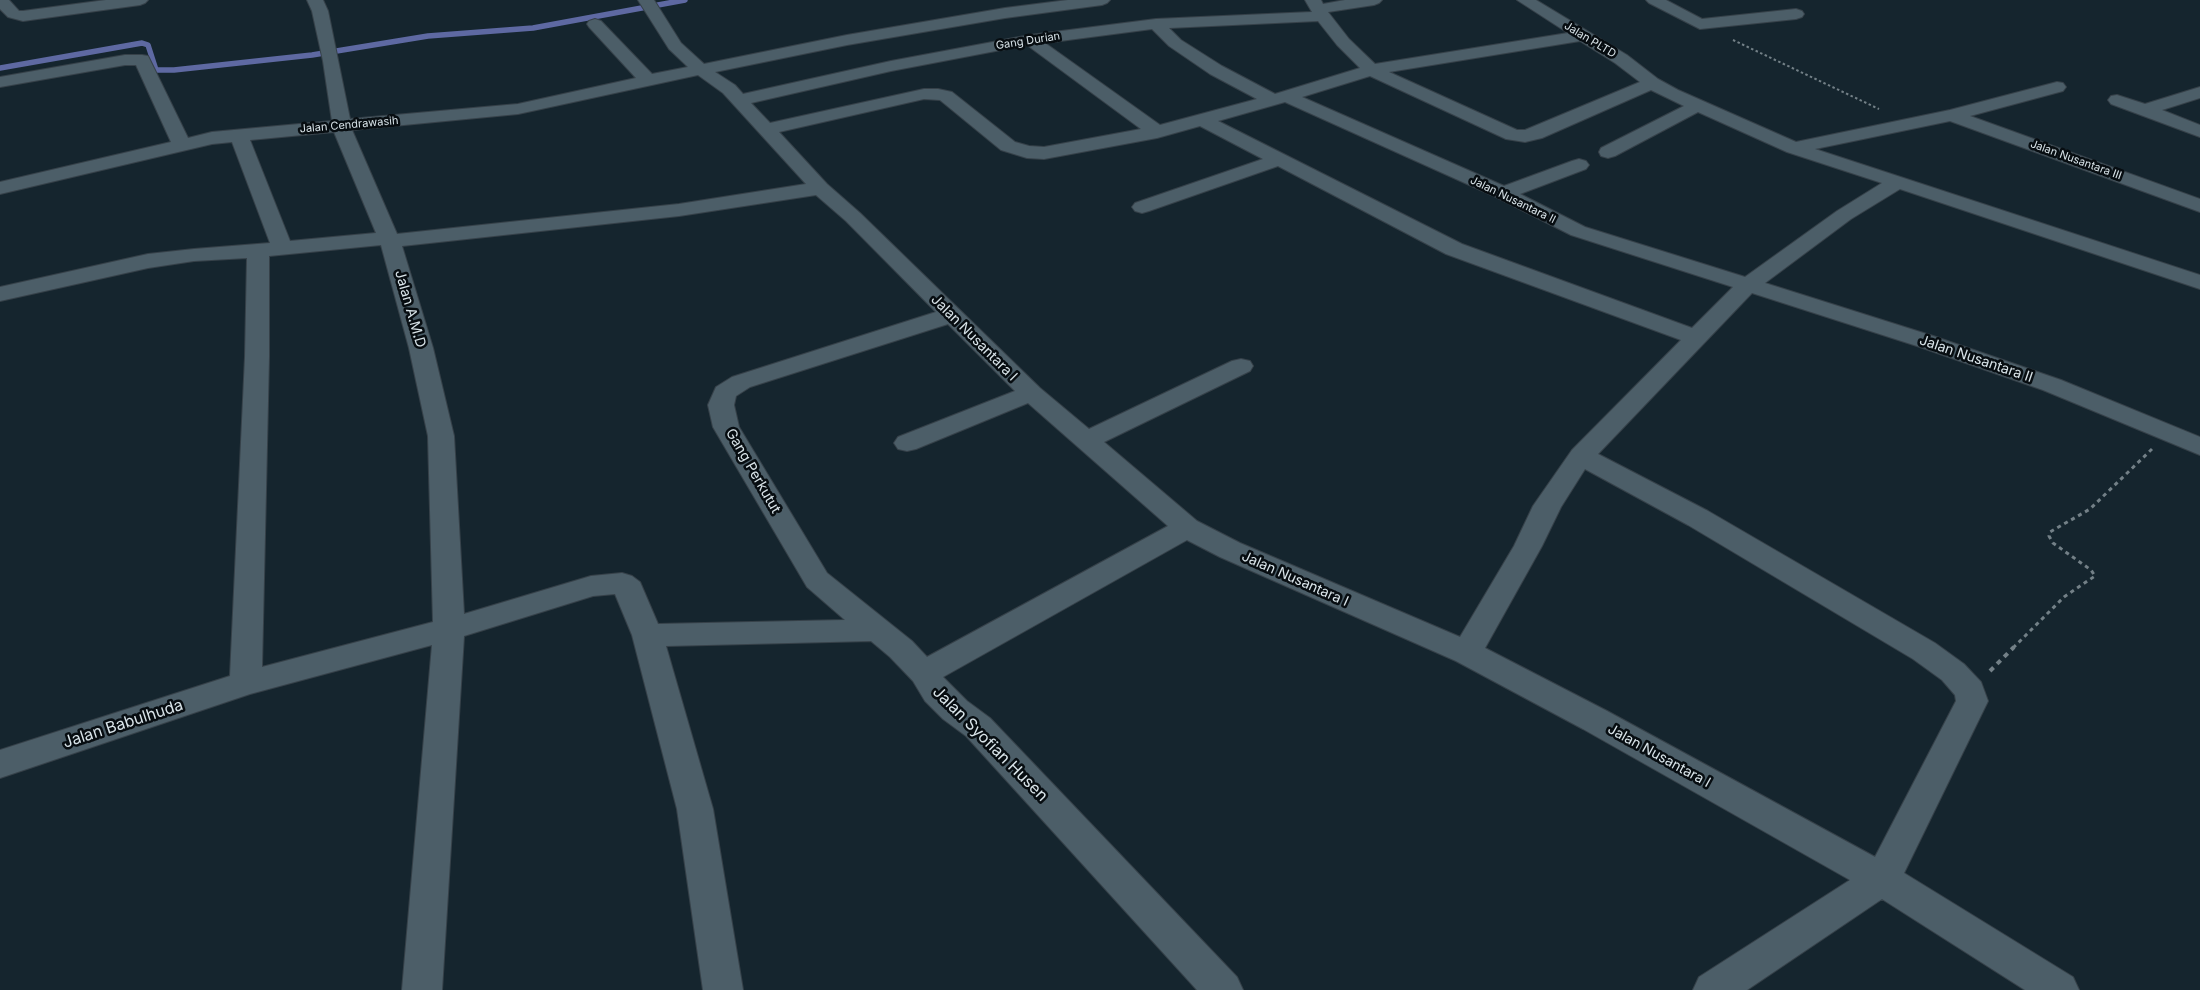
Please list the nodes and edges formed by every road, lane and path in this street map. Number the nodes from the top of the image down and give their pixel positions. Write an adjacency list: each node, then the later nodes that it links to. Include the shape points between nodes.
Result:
1 (0, 0): 2 (street, via 14,14 23,16)
2 (140, 0)
3 (315, 0): 32 (street, Jalan A.M.D, via 320,11)
4 (1102, 0): 8 (street, Jalan Cendrawasih)
5 (1374, 0): 10 (street, Gang Durian)
6 (1525, 0): 15 (street, Jalan PLTD)
7 (1654, 0): 14 (street)
8 (1081, 1): 17 (street, Jalan Cendrawasih, via 857,38)
9 (648, 4): 17 (street, Jalan Nusantara I, via 675,46)
10 (1318, 8): 13 (street, Gang Durian); 18 (street, via 1343,42)
11 (1796, 14): 14 (street)
12 (596, 24): 19 (street)
13 (1156, 24): 16 (street, Gang Durian); 24 (street, Jalan Nusantara II, via 1175,42 1216,70)
14 (1700, 24): 31 (path)
15 (1581, 36): 18 (street); 21 (street, Jalan PLTD)
16 (1030, 40): 25 (street, Gang Durian, via 891,66); 35 (street)
17 (700, 70): 19 (street, Jalan Cendrawasih); 25 (street, Jalan Nusantara I)
18 (1371, 70): 21 (street, via 1500,130 1524,136); 24 (street)
19 (648, 80): 32 (street, Jalan Cendrawasih, via 518,109)
20 (0, 82): 37 (street, via 125,60 142,60)
21 (1652, 83): 27 (street, Jalan PLTD)
22 (2057, 86): 29 (street)
23 (2200, 92): 28 (street)
24 (1279, 98): 30 (street); 45 (street, Jalan Nusantara II)
25 (740, 100): 33 (street, Jalan Nusantara I)
26 (2117, 100): 28 (street)
27 (1697, 106): 38 (street, Jalan PLTD); 39 (street)
28 (2145, 110): 34 (street)
29 (1952, 115): 31 (street); 46 (street, Jalan Nusantara III)
30 (1203, 120): 35 (street); 40 (street)
31 (1909, 123): 38 (street)
32 (342, 126): 36 (street, Jalan Cendrawasih); 48 (street, Jalan A.M.D)
33 (767, 129): 35 (street, via 932,94 946,96 1008,146 1027,152 1057,152); 44 (street, Jalan Nusantara I)
34 (2200, 131)
35 (1157, 132)
36 (238, 135): 37 (street, Jalan Cendrawasih); 49 (street)
37 (181, 144): 43 (street, Jalan Cendrawasih)
38 (1794, 148): 42 (street, Jalan PLTD)
39 (1608, 152)
40 (1278, 160): 47 (street); 54 (street, via 1454,249)
41 (1579, 165): 45 (street)
42 (1898, 182): 50 (street, Jalan PLTD); 51 (street, via 1844,215)
43 (0, 188)
44 (820, 188): 48 (street, via 678,210); 53 (street, Jalan Nusantara I)
45 (1503, 194): 51 (street, Jalan Nusantara II, via 1578,231)
46 (2200, 206)
47 (1142, 207)
48 (389, 239): 49 (street); 63 (street, Jalan A.M.D, via 422,348 441,436)
49 (270, 249): 52 (street, via 194,254); 68 (street, via 257,366)
50 (2200, 282)
51 (1748, 285): 54 (street); 57 (street, Jalan Nusantara II, via 2052,385)
52 (0, 294)
53 (951, 315): 56 (street, Jalan Nusantara I); 64 (street, Gang Perkutut, via 740,382 725,392 722,399 726,427 817,580)
54 (1697, 338): 61 (street)
55 (1241, 366): 58 (street)
56 (1031, 394): 58 (street, Jalan Nusantara I); 59 (street)
57 (2167, 434): 60 (street, Jalan Nusantara II); 69 (path, via 2090,509 2050,532 2053,543 2095,576 2064,597)
58 (1086, 441): 62 (street, Jalan Nusantara I)
59 (907, 442)
60 (2200, 447)
61 (1582, 456): 66 (street, via 1547,506); 69 (street, via 1698,518 1924,651 1953,672)
62 (1187, 528): 66 (street, Jalan Nusantara I, via 1300,582); 67 (street, Jalan Syofian Husen)
63 (449, 629): 65 (street, Jalan Babulhuda, via 591,586 622,583 629,589); 68 (street, Jalan Babulhuda); 72 (street, Jalan A.M.D)
64 (876, 630): 65 (street); 67 (street, Gang Perkutut)
65 (647, 635): 73 (street, via 695,809)
66 (1467, 654): 71 (street, Jalan Nusantara I, via 1595,720)
67 (924, 673): 74 (street, Jalan Syofian Husen, via 936,692 978,727)
68 (246, 683): 70 (street, Jalan Babulhuda)
69 (1970, 691): 71 (street, via 1972,701 1969,708)
70 (0, 764)
71 (1882, 879): 75 (street); 76 (street, Jalan Nusantara I)
72 (422, 990)
73 (723, 990)
74 (1223, 990)
75 (1714, 990)
76 (2059, 990)

